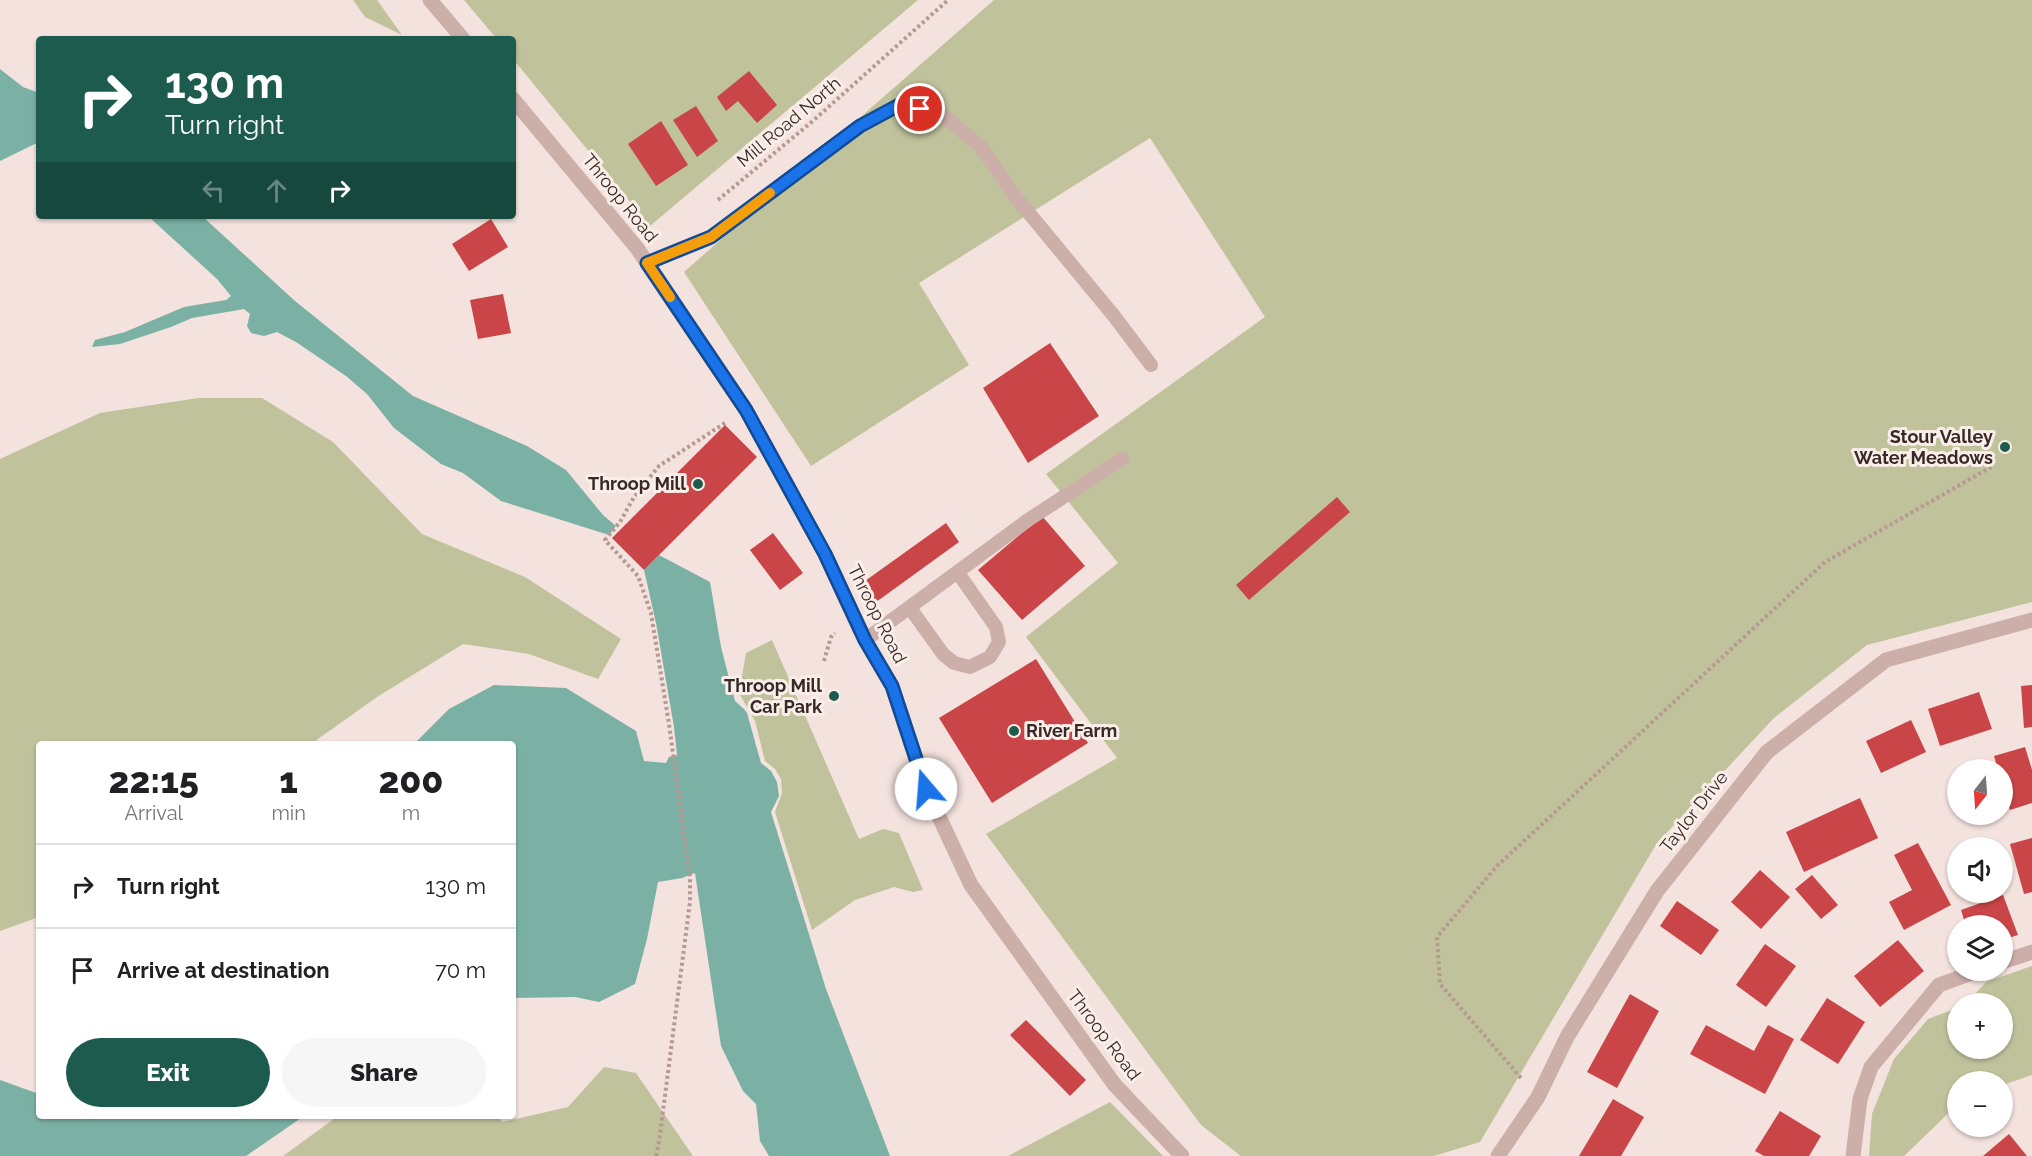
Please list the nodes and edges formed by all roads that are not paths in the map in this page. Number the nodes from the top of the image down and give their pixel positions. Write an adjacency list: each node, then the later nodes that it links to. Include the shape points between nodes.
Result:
1 (430, 0): 2 (street)
2 (460, 36)
3 (516, 103): 4 (street, Throop Road)
4 (647, 263): 5 (lane, via 711,237 860,126 899,105 940,113 981,147 1014,195); 10 (street, Throop Road, via 746,410 825,554)
5 (1151, 365)
6 (1122, 459): 7 (lane, via 1028,520)
7 (958, 573): 8 (lane); 8 (lane, via 996,627 999,642 990,657 970,667 954,663)
8 (910, 608): 10 (lane)
9 (2032, 620): 15 (street, Taylor Drive, via 1886,660 1767,752 1656,891 1567,1037 1538,1097)
10 (865, 640): 14 (street, Throop Road, via 892,686 926,789 971,885 1114,1084)
11 (2032, 952): 12 (street)
12 (2013, 958)
13 (1950, 981): 16 (street, via 1939,985 1871,1067 1860,1099)
14 (1182, 1156)
15 (1498, 1156)
16 (1853, 1156)

